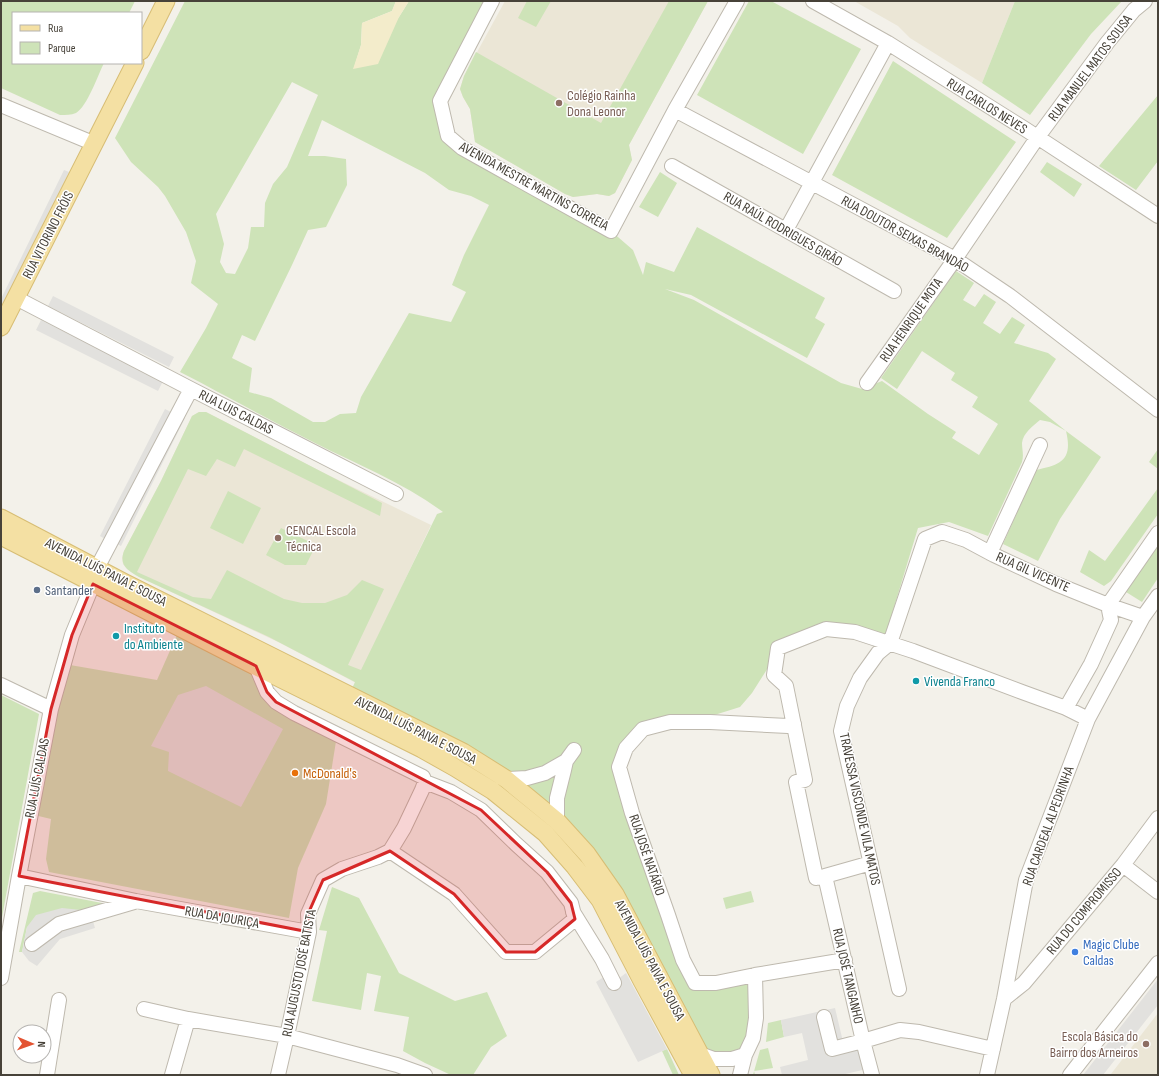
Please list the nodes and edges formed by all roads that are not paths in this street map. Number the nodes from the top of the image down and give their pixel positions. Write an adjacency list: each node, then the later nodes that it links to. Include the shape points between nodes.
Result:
1 (166, 1): 7 (main road)
2 (492, 1): 10 (street, AVENIDA MESTRE MARTINS CORREIA, via 440,101 448,136 462,148 611,231)
3 (737, 1): 10 (street)
4 (813, 1): 6 (street, RUA CARLOS NEVES)
5 (1145, 1): 11 (street, RUA MANUEL MATOS SOUSA, via 1134,10 1107,43)
6 (888, 43): 11 (street, RUA CARLOS NEVES); 14 (street)
7 (142, 49)
8 (135, 64): 12 (main road, RUA VITORINO FRÓIS)
9 (1, 105): 12 (street)
10 (675, 110): 14 (street, RUA DOUTOR SEIXAS BRANDÃO)
11 (1037, 138): 15 (street, RUA CARLOS NEVES); 17 (street, RUA HENRIQUE MOTA)
12 (95, 144): 19 (main road, RUA VITORINO FRÓIS)
13 (672, 166): 16 (street, RUA RAÚL RODRIGUES GIRÃO)
14 (812, 182): 16 (street); 17 (street, RUA DOUTOR SEIXAS BRANDÃO)
15 (1158, 216)
16 (786, 230): 18 (street, RUA RAÚL RODRIGUES GIRÃO)
17 (955, 258): 21 (street, RUA HENRIQUE MOTA); 23 (street, RUA DOUTOR SEIXAS BRANDÃO, via 1010,296)
18 (894, 291)
19 (16, 298): 20 (main road, RUA VITORINO FRÓIS); 22 (street)
20 (1, 327)
21 (867, 383)
22 (191, 389): 25 (street, RUA LUIS CALDAS); 30 (street, RUA LUIS CALDAS)
23 (1158, 410)
24 (1040, 445): 29 (street)
25 (396, 494)
26 (1, 518): 30 (main road, AVENIDA LUÍS PAIVA E SOUSA)
27 (1158, 533): 32 (street)
28 (1, 536): 30 (main road, AVENIDA LUÍS PAIVA E SOUSA)
29 (990, 553): 32 (street, RUA GIL VICENTE); 34 (street, RUA GIL VICENTE, via 966,540 942,532 925,539)
30 (95, 576): 35 (main road, AVENIDA LUÍS PAIVA E SOUSA); 38 (street, RUA LUÍS CALDAS, via 72,635); 41 (main road, AVENIDA LUÍS PAIVA E SOUSA, via 132,586 463,752)
31 (1158, 596): 33 (street, RUA CARDEAL ALPEDRINHA)
32 (1108, 605): 33 (street, RUA GIL VICENTE); 37 (street, via 1111,620 1091,664)
33 (1143, 618): 39 (street, RUA CARDEAL ALPEDRINHA)
34 (890, 643): 37 (street); 40 (street, via 855,632 826,629 778,648 774,675 786,686); 46 (street, TRAVESSA VISCONDE VILA MATOS, via 878,652 860,678 847,706 841,731)
35 (256, 666): 42 (street, via 267,692 276,702 423,777); 75 (main road, AVENIDA LUÍS PAIVA E SOUSA, via 454,767 493,791 545,833 600,900)
36 (1, 685): 38 (street)
37 (1066, 708): 39 (street)
38 (51, 709): 48 (street, RUA LUÍS CALDAS)
39 (1088, 719): 61 (street, RUA CARDEAL ALPEDRINHA, via 1026,880)
40 (794, 724): 49 (street, via 805,780 796,782 797,789 816,878); 57 (street, RUA JOSÉ NATÁRIO, via 788,726 670,722 643,729 626,748 619,767 632,813 683,960 694,983 716,983)
41 (506, 779): 44 (main road, AVENIDA LUÍS PAIVA E SOUSA); 44 (street, via 527,778 545,773 570,755 557,798)
42 (425, 782): 45 (street, via 404,828); 52 (street, via 451,792 481,810 547,872 571,903)
43 (1158, 818): 47 (street, RUA DO COMPROMISSO)
44 (557, 821): 69 (main road, AVENIDA LUÍS PAIVA E SOUSA, via 587,854 616,894)
45 (390, 850): 52 (street, via 454,894 506,952 535,952); 53 (street, RUA AUGUSTO JOSÉ BATISTA, via 378,857 342,869 323,880 308,914)
46 (871, 863): 49 (street); 60 (street, TRAVESSA VISCONDE VILA MATOS)
47 (1123, 865): 50 (street); 61 (street, RUA DO COMPROMISSO, via 1024,983)
48 (18, 876): 51 (street, RUA DA JOURIÇA); 58 (street, RUA LUÍS CALDAS)
49 (825, 876): 55 (street, RUA JOSÉ TANGANHO)
50 (1158, 892)
51 (136, 901): 53 (street, RUA DA JOURIÇA); 54 (street, RUA DA JOURIÇA, via 60,924)
52 (574, 916): 59 (street)
53 (309, 932): 66 (street, RUA AUGUSTO JOSÉ BATISTA)
54 (32, 944)
55 (845, 960): 57 (street, RUA JOSÉ NATÁRIO); 67 (street, RUA JOSÉ TANGANHO)
56 (1158, 963): 80 (street)
57 (755, 975): 70 (street, via 756,1018 753,1038)
58 (1, 978)
59 (614, 983)
60 (899, 989)
61 (1004, 999): 68 (street, RUA CARDEAL ALPEDRINHA)
62 (59, 1000): 71 (street)
63 (144, 1009): 65 (street)
64 (824, 1017): 67 (street, via 832,1049)
65 (188, 1019): 66 (street); 72 (street)
66 (287, 1036): 73 (street, RUA AUGUSTO JOSÉ BATISTA); 74 (street, via 390,1063)
67 (863, 1042): 68 (street, via 900,1030); 78 (street, RUA JOSÉ TANGANHO)
68 (993, 1049): 79 (street, RUA CARDEAL ALPEDRINHA)
69 (700, 1054): 70 (street, via 714,1059 732,1059); 76 (main road, AVENIDA LUÍS PAIVA E SOUSA)
70 (745, 1055): 77 (street)
71 (47, 1075)
72 (172, 1075)
73 (278, 1075)
74 (425, 1075)
75 (693, 1075)
76 (712, 1075)
77 (740, 1075)
78 (872, 1075)
79 (987, 1075)
80 (1070, 1075)

